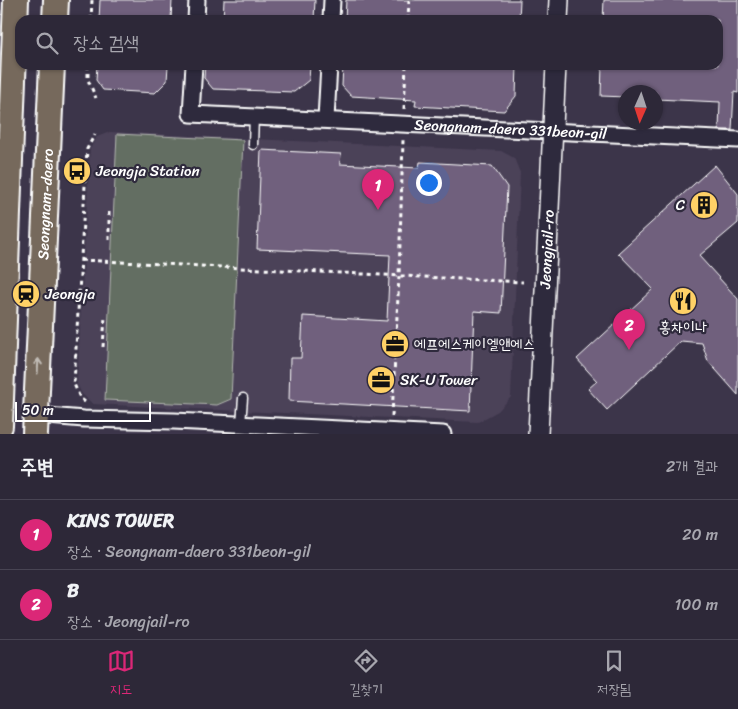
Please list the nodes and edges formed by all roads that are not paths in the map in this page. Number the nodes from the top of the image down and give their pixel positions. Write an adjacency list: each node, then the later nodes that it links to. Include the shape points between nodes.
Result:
1 (16, 0): 6 (main road)
2 (56, 0): 7 (main road)
3 (197, 0): 8 (street)
4 (332, 0): 9 (street)
5 (559, 0): 10 (street)
6 (15, 15)
7 (55, 15)
8 (196, 15)
9 (331, 15)
10 (558, 15)
11 (15, 27): 24 (main road)
12 (52, 70): 22 (main road, Seongnam-daero, one-way to 12)
13 (194, 70): 16 (street, Seongnam-daero 331beon-gil, via 191,114)
14 (329, 70): 17 (street)
15 (556, 70): 18 (street, Jeongjail-ro)
16 (254, 116): 17 (street, Seongnam-daero 331beon-gil); 20 (lane)
17 (326, 119): 18 (street, Seongnam-daero 331beon-gil)
18 (552, 131): 19 (street, Seongnam-daero 331beon-gil); 28 (street, Jeongjail-ro)
19 (738, 140)
20 (253, 145)
21 (243, 398): 23 (lane)
22 (35, 424): 25 (street, via 84,419)
23 (241, 424): 25 (street); 26 (street)
24 (0, 426)
25 (174, 428)
26 (308, 431): 27 (street)
27 (443, 434)
28 (538, 434)

